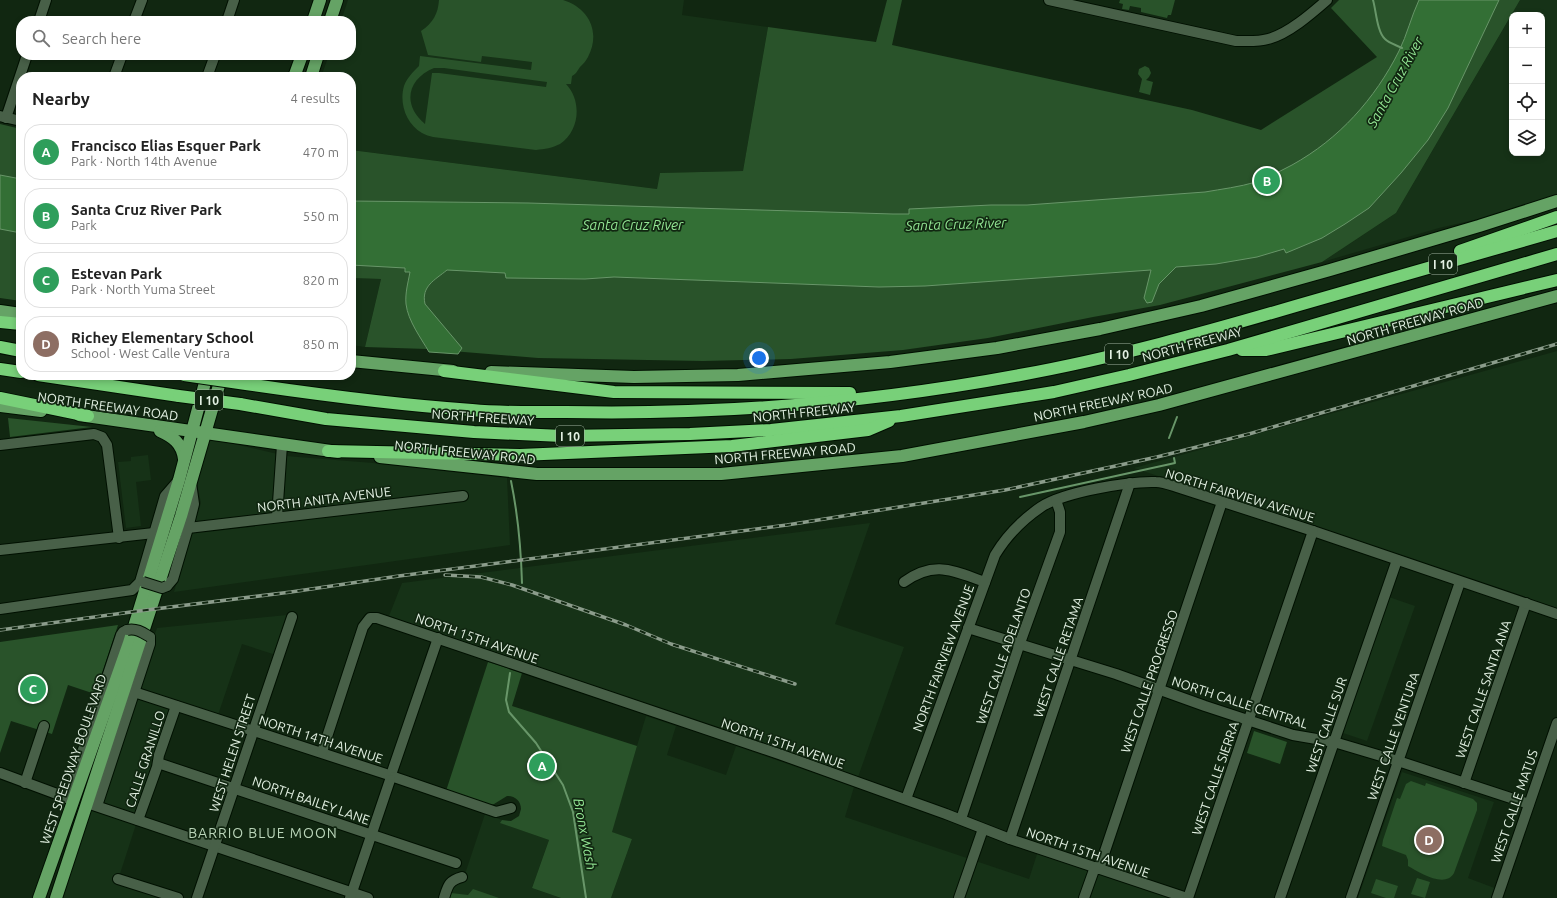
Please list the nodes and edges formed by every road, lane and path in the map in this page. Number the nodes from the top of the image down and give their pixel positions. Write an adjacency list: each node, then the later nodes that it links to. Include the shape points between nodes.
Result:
1 (46, 0): 8 (street)
2 (142, 0): 9 (street)
3 (234, 0): 10 (street)
4 (319, 0): 7 (street); 11 (main road)
5 (1049, 0): 6 (street, via 1236,41 1267,40 1284,32)
6 (1327, 0)
7 (337, 2): 12 (main road)
8 (41, 16)
9 (136, 16)
10 (229, 16)
11 (314, 16)
12 (332, 16)
13 (25, 60): 18 (street)
14 (120, 60): 19 (street)
15 (213, 60): 20 (street)
16 (300, 60): 21 (main road)
17 (316, 60): 22 (main road)
18 (20, 72)
19 (116, 72)
20 (209, 72)
21 (296, 72)
22 (313, 72)
23 (16, 83): 24 (street)
24 (3, 117): 25 (street)
25 (16, 120)
26 (1557, 201): 43 (main road, via 1375,257 1201,306 1100,329 997,348 890,362 738,375 634,377)
27 (1557, 217): 32 (highway)
28 (1557, 231): 32 (highway, NORTH FREEWAY / I 10)
29 (1557, 254): 39 (highway, NORTH FREEWAY / I 10)
30 (1557, 280): 39 (highway, via 1266,350)
31 (1557, 296): 58 (main road, NORTH FREEWAY ROAD, via 1159,405 1084,422 902,456 721,474 537,474)
32 (1329, 297): 48 (highway, NORTH FREEWAY / I 10, via 1124,353 1018,376)
33 (0, 311): 34 (main road)
34 (16, 313)
35 (0, 322): 36 (highway)
36 (16, 324)
37 (0, 347): 38 (highway)
38 (16, 350)
39 (1228, 350): 52 (highway, NORTH FREEWAY / I 10, via 1061,390)
40 (356, 362): 43 (main road)
41 (0, 369): 42 (highway)
42 (16, 371)
43 (444, 371): 48 (highway, via 614,392)
44 (71, 380): 52 (highway, NORTH FREEWAY / I 10, bridge, via 326,418 474,432 562,436 771,430)
45 (206, 380): 54 (main road, WEST SPEEDWAY BOULEVARD)
46 (215, 380): 48 (highway, NORTH FREEWAY / I 10, bridge, via 332,397 475,411 631,414 772,407)
47 (221, 380): 55 (main road, WEST SPEEDWAY BOULEVARD)
48 (904, 394)
49 (0, 398): 51 (highway)
50 (0, 406): 51 (main road, NORTH FREEWAY ROAD)
51 (88, 416): 53 (main road, NORTH FREEWAY ROAD)
52 (901, 416): 58 (highway, via 868,430 732,446 520,455)
53 (149, 426): 54 (main road, NORTH FREEWAY ROAD); 59 (main road, via 172,436 179,443)
54 (192, 431): 55 (main road, NORTH FREEWAY ROAD); 59 (main road, WEST SPEEDWAY BOULEVARD)
55 (205, 434): 57 (main road, NORTH FREEWAY ROAD); 61 (main road, WEST SPEEDWAY BOULEVARD)
56 (0, 445): 70 (street, via 99,435 107,445)
57 (282, 445): 58 (main road, NORTH FREEWAY ROAD); 66 (street)
58 (328, 451)
59 (184, 462): 60 (main road, WEST SPEEDWAY BOULEVARD)
60 (179, 480): 69 (street, via 165,496); 101 (main road, WEST SPEEDWAY BOULEVARD, via 129,642)
61 (191, 483): 67 (street, via 194,504); 103 (main road, WEST SPEEDWAY BOULEVARD)
62 (1130, 483): 64 (street, NORTH FAIRVIEW AVENUE, via 1099,488); 65 (street, NORTH FAIRVIEW AVENUE, via 1158,482); 84 (street, WEST CALLE RETAMA)
63 (463, 496): 66 (street, NORTH ANITA AVENUE)
64 (1056, 500): 75 (street, NORTH FAIRVIEW AVENUE, via 1042,507 1008,536 995,555); 83 (street, WEST CALLE ADELANTO, via 1060,512 1060,532)
65 (1222, 502): 68 (street, NORTH FAIRVIEW AVENUE); 85 (street, WEST CALLE PROGRESSO)
66 (277, 517): 67 (street, NORTH ANITA AVENUE)
67 (188, 528): 73 (street, bridge, via 173,579 167,586 162,588)
68 (1313, 531): 72 (street, NORTH FAIRVIEW AVENUE); 88 (street, WEST CALLE SIERRA)
69 (154, 533): 70 (street); 73 (street)
70 (119, 538): 71 (street)
71 (0, 550)
72 (1397, 560): 76 (street, NORTH FAIRVIEW AVENUE); 92 (street, WEST CALLE SUR)
73 (141, 582): 78 (street, via 132,590)
74 (904, 582): 75 (street, via 925,570 936,569 954,571)
75 (985, 582): 81 (street, NORTH FAIRVIEW AVENUE)
76 (1460, 582): 77 (street, NORTH FAIRVIEW AVENUE); 94 (street, WEST CALLE VENTURA)
77 (1526, 603): 79 (street, NORTH FAIRVIEW AVENUE); 99 (street, WEST CALLE SANTA ANA)
78 (0, 609)
79 (1557, 614)
80 (292, 617): 91 (street, WEST HELEN STREET)
81 (968, 628): 83 (street, NORTH CALLE CENTRAL); 102 (street, NORTH FAIRVIEW AVENUE)
82 (438, 638): 93 (street, NORTH 15TH AVENUE, via 378,618 370,618 363,627); 97 (street); 102 (street, NORTH 15TH AVENUE)
83 (1020, 643): 84 (street, NORTH CALLE CENTRAL); 106 (street, WEST CALLE ADELANTO)
84 (1071, 660): 85 (street, NORTH CALLE CENTRAL); 110 (street, WEST CALLE RETAMA)
85 (1160, 690): 88 (street, NORTH CALLE CENTRAL); 113 (street, WEST CALLE PROGRESSO)
86 (134, 692): 87 (street, NORTH 14TH AVENUE); 101 (street, WEST SPEEDWAY BOULEVARD, bridge, via 150,637 133,629 121,635); 103 (street, WEST SPEEDWAY BOULEVARD)
87 (176, 706): 91 (street, NORTH 14TH AVENUE); 95 (street, CALLE GRANILLO)
88 (1248, 719): 92 (street, NORTH CALLE CENTRAL, via 1294,735); 125 (street, WEST CALLE SIERRA)
89 (1557, 724): 104 (street, WEST CALLE MATUS)
90 (44, 726): 98 (street)
91 (253, 730): 93 (street, NORTH 14TH AVENUE); 100 (street, WEST HELEN STREET)
92 (1334, 742): 94 (street, NORTH CALLE CENTRAL); 126 (street, WEST CALLE SUR)
93 (322, 752): 97 (street, NORTH 14TH AVENUE)
94 (1398, 761): 99 (street, NORTH CALLE CENTRAL); 127 (street, WEST CALLE VENTURA)
95 (158, 763): 100 (street, NORTH BAILEY LANE); 107 (street, CALLE GRANILLO)
96 (0, 773): 98 (street)
97 (391, 775): 105 (street, NORTH 14TH AVENUE, via 496,812); 109 (street)
98 (25, 783): 101 (street)
99 (1464, 783): 104 (street, NORTH CALLE CENTRAL)
100 (234, 788): 109 (street, NORTH BAILEY LANE); 111 (street, WEST HELEN STREET)
101 (70, 799): 117 (main road, WEST SPEEDWAY BOULEVARD)
102 (906, 799): 106 (street, NORTH 15TH AVENUE)
103 (92, 804): 107 (street); 118 (main road, WEST SPEEDWAY BOULEVARD)
104 (1529, 804): 128 (street, WEST CALLE MATUS)
105 (512, 808)
106 (961, 819): 108 (street, NORTH 15TH AVENUE)
107 (138, 820): 111 (street)
108 (983, 829): 110 (street, NORTH 15TH AVENUE); 123 (street)
109 (372, 834): 112 (street, NORTH BAILEY LANE); 116 (street)
110 (1010, 839): 113 (street, NORTH 15TH AVENUE)
111 (215, 845): 116 (street); 120 (street, WEST HELEN STREET)
112 (456, 863)
113 (1097, 868): 124 (street, WEST CALLE PROGRESSO); 125 (street, NORTH 15TH AVENUE)
114 (462, 878): 122 (street, via 451,882)
115 (118, 879): 119 (street)
116 (351, 895): 121 (street)
117 (39, 898)
118 (56, 898)
119 (178, 898)
120 (197, 898)
121 (368, 898)
122 (444, 898)
123 (960, 898)
124 (1084, 898)
125 (1187, 898)
126 (1280, 898)
127 (1351, 898)
128 (1497, 898)

